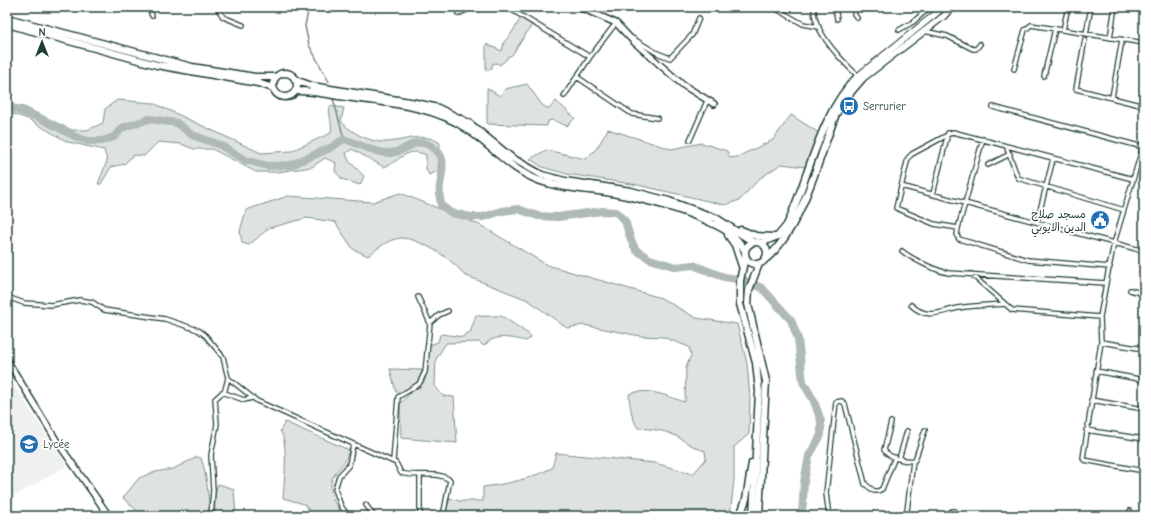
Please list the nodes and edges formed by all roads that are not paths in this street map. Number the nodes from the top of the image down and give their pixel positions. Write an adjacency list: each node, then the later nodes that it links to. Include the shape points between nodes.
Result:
1 (149, 7): 20 (street)
2 (217, 7): 27 (street, via 223,17)
3 (472, 7): 19 (street)
4 (507, 7): 40 (street)
5 (579, 7): 18 (main road)
6 (594, 7): 18 (street)
7 (773, 7): 28 (street, via 803,24)
8 (809, 7): 17 (street)
9 (835, 7): 24 (street)
10 (856, 7): 23 (street, via 854,14)
11 (930, 7): 30 (street)
12 (944, 7): 44 (main road)
13 (952, 7): 32 (main road)
14 (1068, 7): 31 (street)
15 (1091, 7): 33 (street)
16 (1115, 7): 35 (street)
17 (813, 8): 28 (street)
18 (591, 12): 25 (main road)
19 (458, 14)
20 (152, 16)
21 (7, 18): 45 (highway, via 192,67 255,78)
22 (699, 18): 34 (street, via 692,34 670,58)
23 (857, 18)
24 (837, 19)
25 (616, 23): 34 (main road); 40 (street)
26 (7, 24): 47 (highway, via 157,65)
27 (243, 25)
28 (819, 27): 44 (street, via 839,58)
29 (1055, 28): 31 (street); 41 (street, via 1035,25 1028,27); 42 (street)
30 (899, 30)
31 (1063, 30): 33 (street)
32 (923, 31): 39 (street, via 947,36 973,49); 44 (main road)
33 (1086, 34): 35 (street)
34 (628, 35): 51 (main road, via 683,85)
35 (1110, 38): 37 (street)
36 (1085, 39): 50 (street, via 1075,88)
37 (1122, 40): 38 (street); 50 (street)
38 (1144, 43)
39 (980, 44)
40 (590, 57): 43 (street)
41 (1014, 69)
42 (1044, 76)
43 (578, 77): 49 (street); 55 (street, via 632,114)
44 (860, 77): 73 (highway, via 844,92 832,111 794,210); 80 (highway, via 836,114 792,227)
45 (275, 78): 46 (highway, via 287,73); 47 (highway)
46 (295, 80): 48 (highway); 71 (highway, via 316,87 438,108 469,123 512,158 542,175 663,199 705,213)
47 (273, 88): 48 (highway, via 283,97)
48 (295, 91): 71 (highway, via 367,100 432,113 467,129 509,164 537,179 568,188 622,195 659,204)
49 (564, 96)
50 (1112, 98): 53 (street)
51 (707, 101): 52 (main road); 58 (street)
52 (714, 104)
53 (1144, 106)
54 (994, 107): 59 (street)
55 (658, 118)
56 (948, 133): 57 (street); 65 (street, via 908,158); 67 (street)
57 (983, 139): 60 (street); 68 (street)
58 (690, 140)
59 (1144, 145): 64 (street)
60 (1006, 146): 61 (street); 62 (street)
61 (1010, 154): 63 (street); 66 (street, via 1018,178)
62 (1053, 159): 64 (street); 66 (street)
63 (988, 165)
64 (1133, 179): 69 (street)
65 (901, 186): 67 (street); 72 (street, via 896,208 898,210 934,224)
66 (1047, 188): 69 (street); 70 (street)
67 (933, 194): 68 (street)
68 (966, 203): 70 (street); 72 (street)
69 (1124, 210): 76 (street)
70 (1037, 222): 76 (street)
71 (724, 226): 73 (highway, via 756,236); 74 (highway); 79 (highway, via 736,238); 83 (highway, via 735,245)
72 (958, 228): 82 (street, via 957,237 961,241 1028,260)
73 (778, 236): 75 (highway)
74 (753, 242): 75 (highway); 79 (highway, via 748,245)
75 (761, 243): 80 (highway, via 767,251)
76 (1114, 243): 78 (street); 82 (street)
77 (902, 251): 84 (street, via 911,258 940,271)
78 (1144, 251)
79 (745, 254): 81 (highway, via 750,263); 83 (highway)
80 (767, 258): 81 (highway)
81 (759, 264): 128 (highway, via 748,294 749,316 766,380)
82 (1110, 267): 85 (street)
83 (742, 271): 111 (highway, via 742,311 759,383)
84 (970, 274): 85 (street); 90 (street)
85 (1106, 283): 93 (street)
86 (1130, 290): 87 (street)
87 (1144, 294)
88 (7, 297): 99 (street, via 24,303 52,305 80,300 92,302 104,310 140,314 190,326 205,335 220,352)
89 (418, 297): 94 (street)
90 (1005, 304): 91 (street, via 957,308 947,312 926,314); 93 (street, via 1012,310)
91 (911, 305)
92 (448, 311): 94 (street, via 439,314)
93 (1100, 317): 95 (street)
94 (430, 323): 115 (street, via 423,378 415,387 398,397)
95 (1101, 342): 96 (street); 98 (street)
96 (1144, 349)
97 (7, 360): 120 (main road, via 58,444)
98 (1096, 371): 100 (street); 103 (street)
99 (228, 378): 101 (street); 102 (street)
100 (1144, 380)
101 (222, 392): 102 (street, via 242,400); 121 (street, via 216,399 217,424 212,455)
102 (252, 398): 110 (street)
103 (1091, 400): 104 (street); 107 (street)
104 (1144, 409)
105 (891, 422): 112 (street, via 884,450)
106 (925, 430): 114 (street, via 917,458)
107 (1086, 430): 109 (street); 116 (street, via 1083,459)
108 (907, 431): 113 (street)
109 (1144, 439)
110 (353, 445): 115 (street); 122 (street, via 349,465 339,476 335,490)
111 (756, 445): 126 (highway, via 746,499); 127 (highway)
112 (895, 457): 113 (street); 129 (street, via 882,489 878,491 868,487 865,484 845,404 842,401 836,402 826,493)
113 (899, 459): 114 (street)
114 (912, 461): 119 (street)
115 (393, 462): 117 (street, via 401,473)
116 (1144, 471)
117 (420, 475): 124 (street); 125 (street, via 444,476 450,480 444,511)
118 (366, 505): 123 (street)
119 (907, 510)
120 (109, 516)
121 (211, 516)
122 (348, 516)
123 (374, 516)
124 (420, 516)
125 (440, 516)
126 (740, 516)
127 (753, 516)
128 (759, 516)
129 (829, 516)
130 (944, 516): 131 (street, via 952,511)
131 (957, 516)

